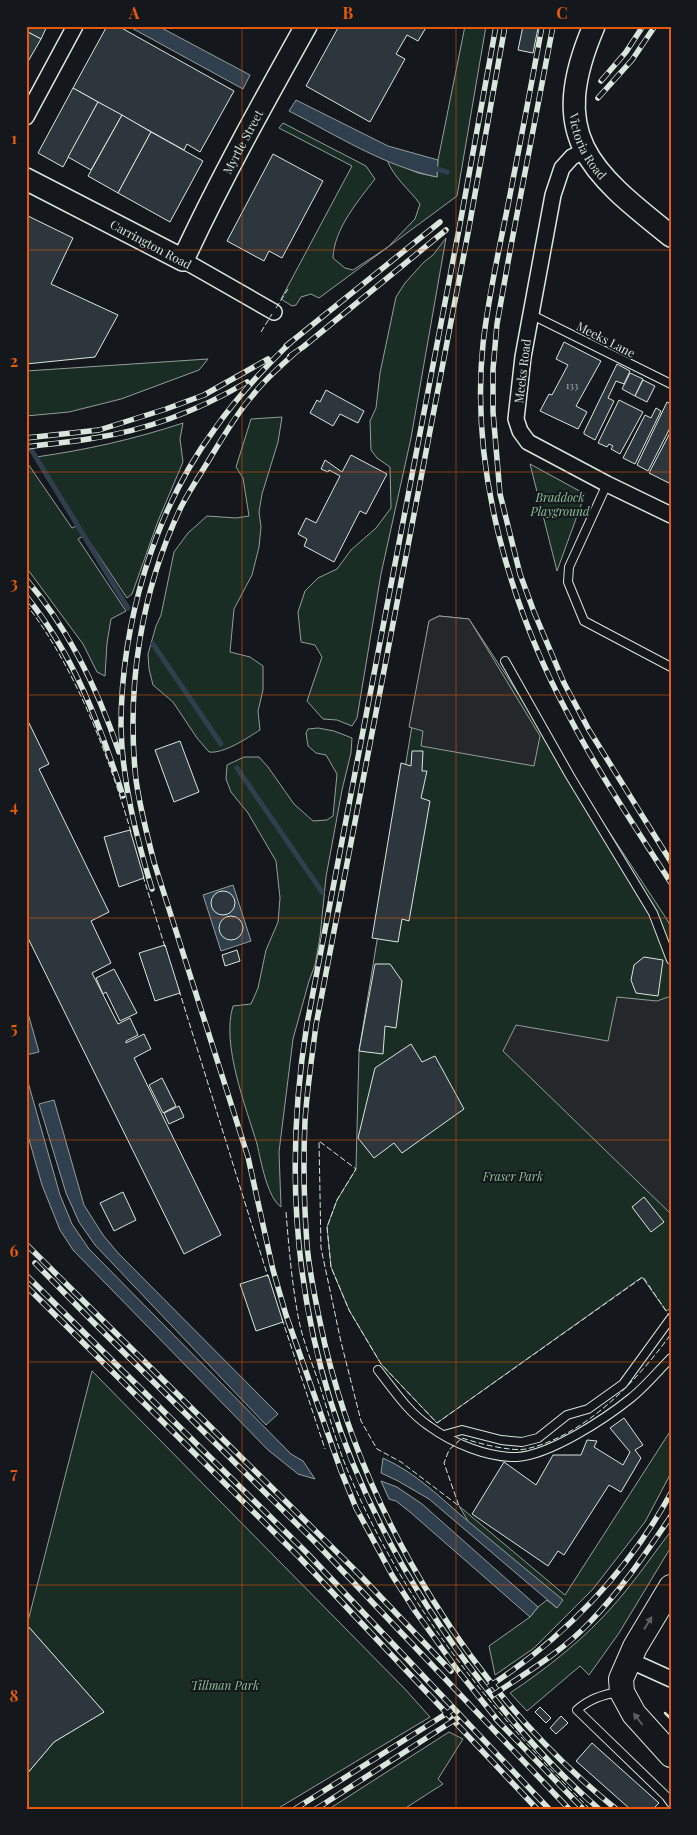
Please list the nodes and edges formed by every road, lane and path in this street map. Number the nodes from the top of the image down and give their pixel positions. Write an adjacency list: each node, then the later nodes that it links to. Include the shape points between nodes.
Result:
1 (74, 26): 4 (street)
2 (306, 26): 8 (street, Myrtle Street)
3 (594, 26): 5 (street, Victoria Road, via 584,52 574,98 575,126)
4 (26, 117)
5 (584, 151): 7 (street, Victoria Road, via 604,179); 10 (street, Meeks Road, via 572,157 559,173)
6 (26, 179): 8 (street, Carrington Road)
7 (671, 236)
8 (183, 260): 9 (street, Carrington Road)
9 (274, 312)
10 (530, 314): 11 (lane, Meeks Lane); 12 (street, Meeks Road, via 516,419 520,431 528,442)
11 (671, 384)
12 (607, 484): 13 (street, Meeks Road); 15 (lane, via 569,567 568,580 573,596 584,621 590,626)
13 (671, 515)
14 (505, 661): 16 (lane, via 653,913)
15 (671, 667)
16 (671, 960)
17 (671, 1318): 20 (lane, via 623,1384 588,1409 567,1415 538,1438 522,1442 501,1440 462,1430)
18 (671, 1358): 20 (lane, via 631,1398 606,1416 536,1454 499,1456 476,1450)
19 (378, 1370): 20 (lane, via 404,1403 428,1426)
20 (444, 1434)
21 (671, 1587): 22 (main road, one-way to 21)
22 (629, 1660): 23 (street); 24 (main road, via 621,1679)
23 (671, 1679)
24 (622, 1692): 25 (main road, one-way to 24, via 642,1724); 26 (lane, via 586,1702 577,1710)
25 (671, 1754)
26 (671, 1803)

